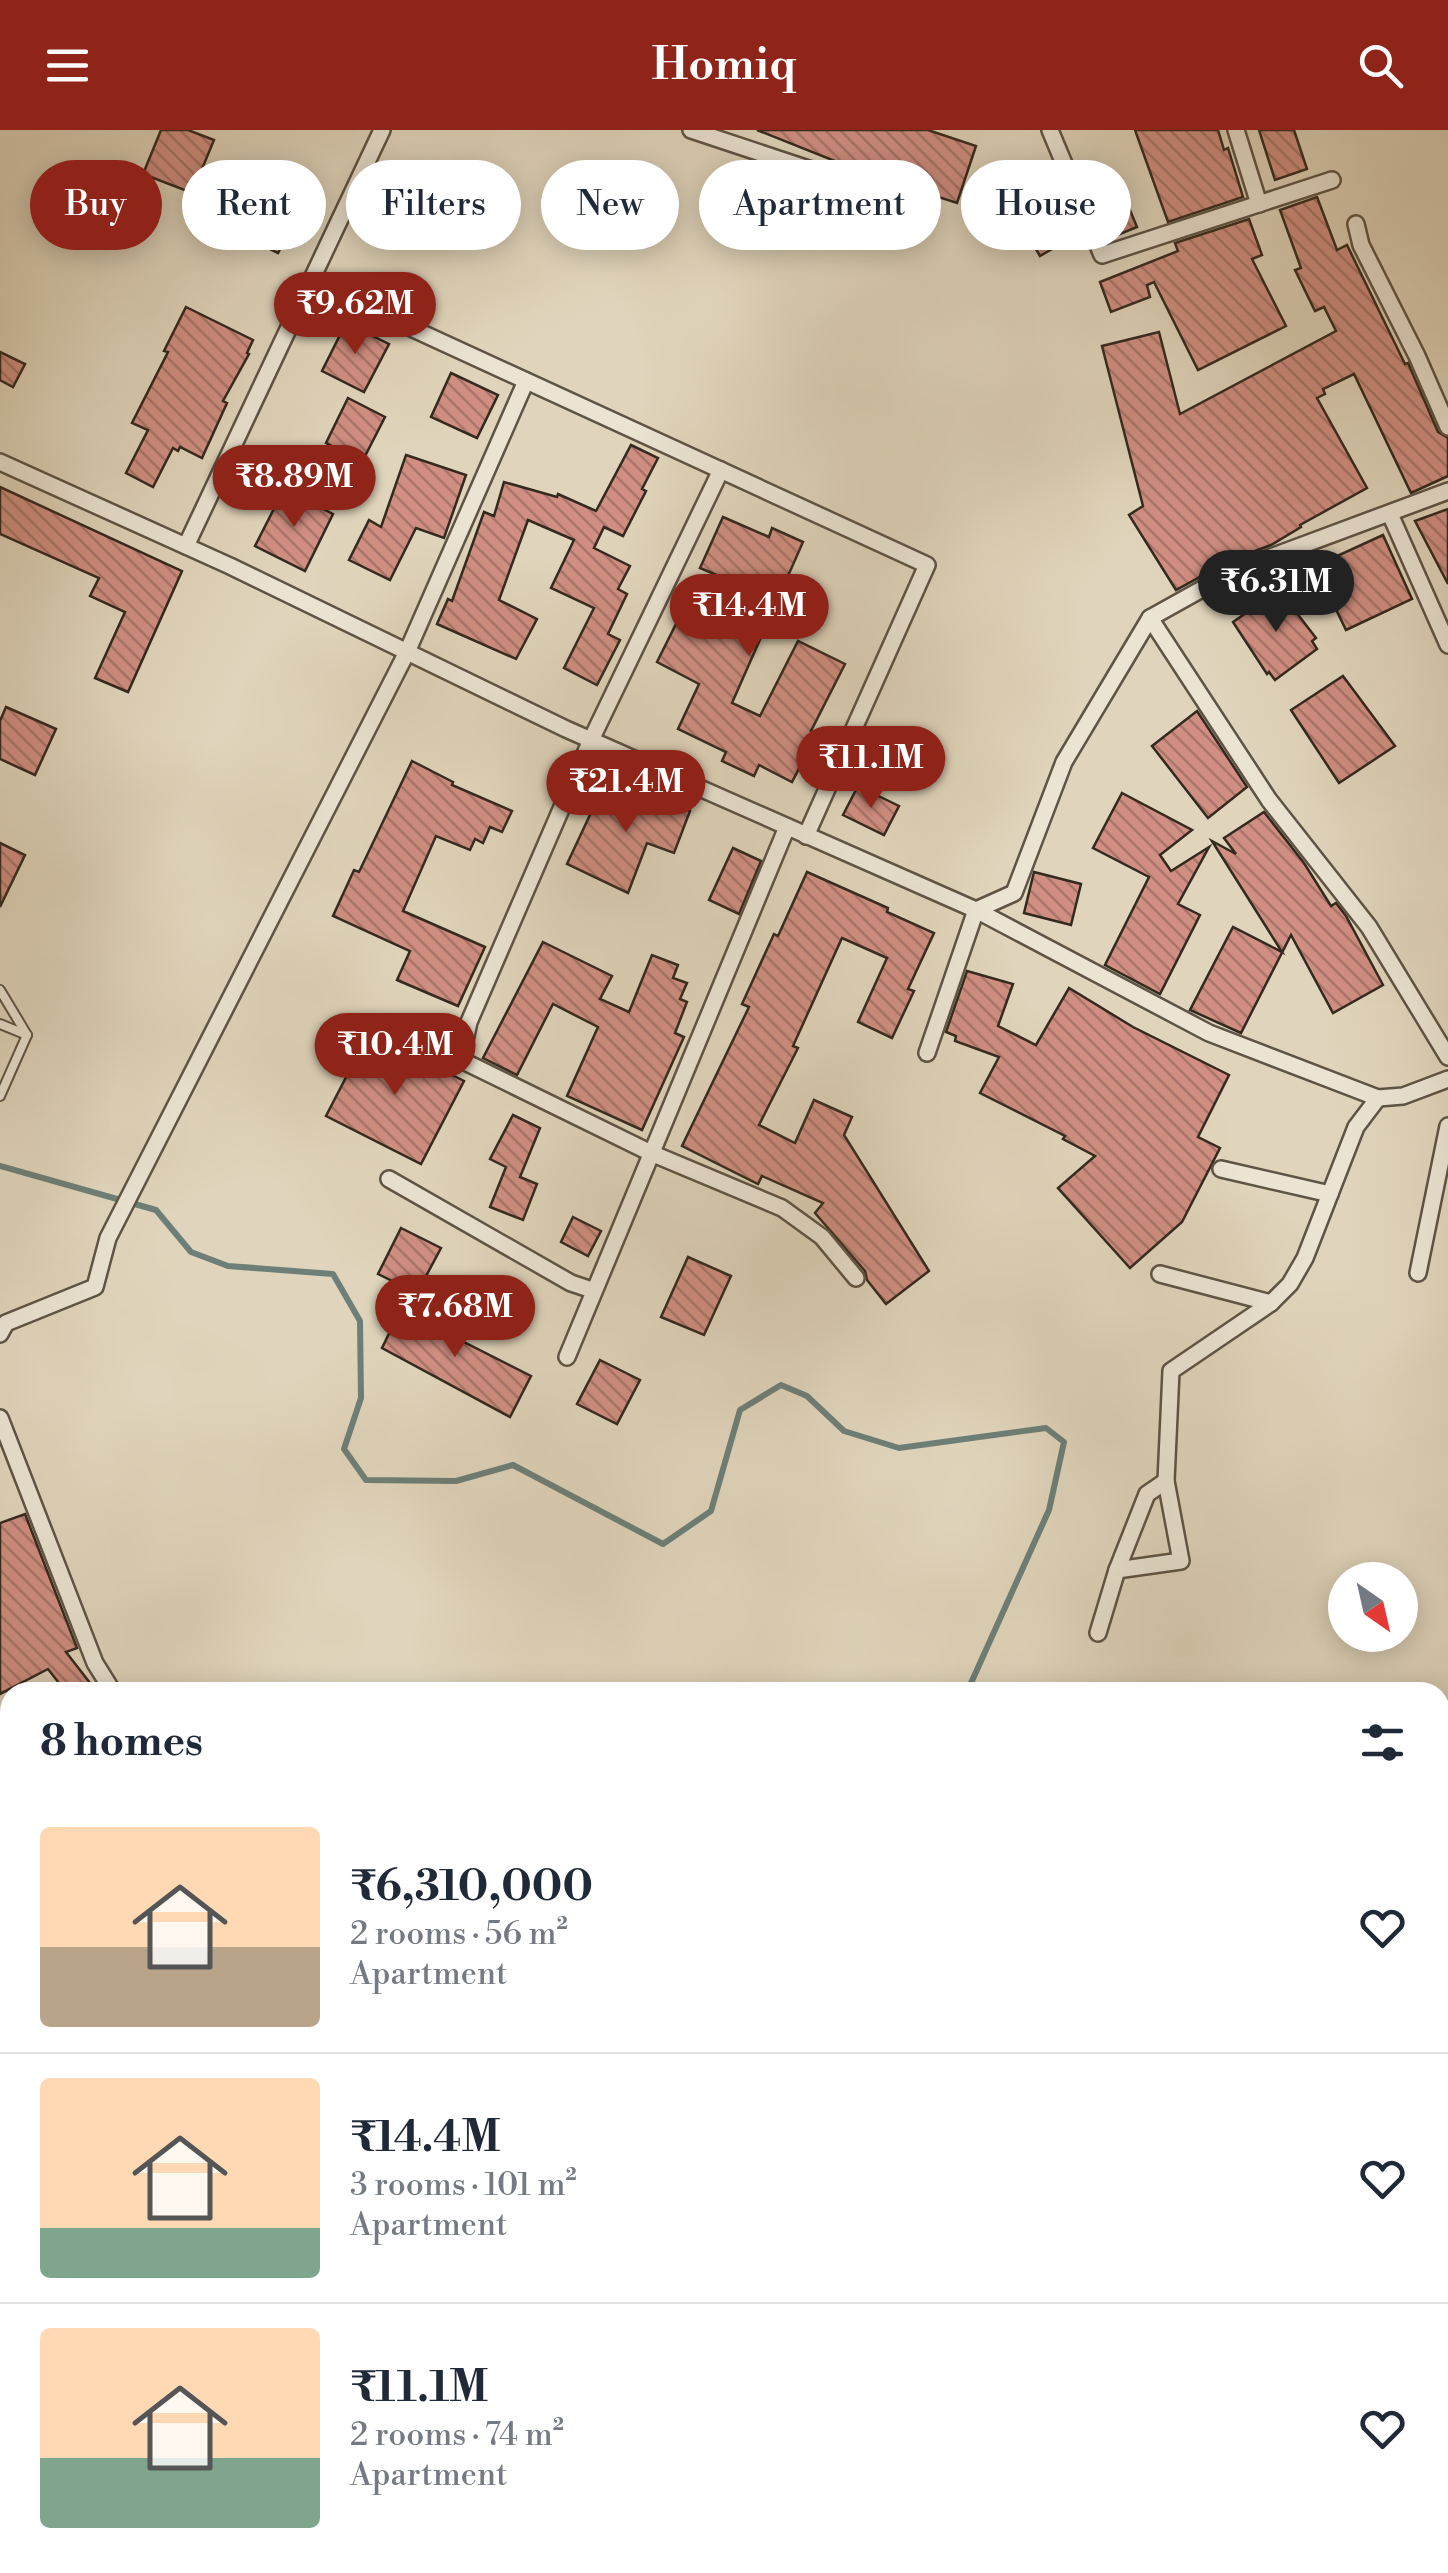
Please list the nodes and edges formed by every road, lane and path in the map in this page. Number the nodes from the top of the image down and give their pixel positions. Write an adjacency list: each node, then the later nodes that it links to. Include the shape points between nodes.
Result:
1 (382, 130): 9 (street)
2 (691, 130): 5 (street)
3 (1050, 130): 7 (street, via 1102,255)
4 (1236, 130): 7 (street)
5 (781, 160)
6 (1332, 180): 7 (street)
7 (1259, 204)
8 (1356, 224): 11 (street)
9 (310, 282): 10 (street); 16 (street)
10 (526, 380): 13 (street); 19 (street)
11 (1448, 427)
12 (0, 462): 16 (street)
13 (720, 470): 20 (street); 22 (street, via 926,565)
14 (1448, 491): 15 (street)
15 (1390, 514): 17 (street, via 1236,570); 18 (street)
16 (186, 546): 19 (street)
17 (1150, 618): 23 (street, via 1064,762 1014,892); 28 (street, via 1269,800 1369,927)
18 (1448, 645)
19 (407, 652): 20 (street); 42 (street, via 135,1182 108,1238 95,1287 6,1323)
20 (592, 740): 21 (street); 33 (street, via 469,1022 461,1060)
21 (787, 827): 22 (street); 33 (street)
22 (806, 836): 23 (street)
23 (976, 910): 27 (street); 31 (street, via 1209,1034)
24 (0, 990): 26 (lane)
25 (0, 1024): 26 (lane)
26 (27, 1035): 30 (lane)
27 (927, 1053)
28 (1448, 1057)
29 (1448, 1078): 31 (street)
30 (0, 1096)
31 (1378, 1098): 36 (street, via 1356,1126)
32 (1448, 1126): 37 (street)
33 (652, 1153): 39 (street, via 782,1208 822,1236); 40 (street)
34 (1221, 1169): 36 (street)
35 (389, 1179): 40 (street)
36 (1330, 1194): 41 (street, via 1305,1258)
37 (1418, 1273)
38 (1160, 1274): 41 (street)
39 (856, 1278)
40 (592, 1290): 43 (street)
41 (1271, 1303): 45 (street, via 1171,1371)
42 (0, 1334)
43 (567, 1357)
44 (0, 1418): 48 (street)
45 (1166, 1481): 46 (street, via 1147,1494); 46 (street, via 1181,1561)
46 (1117, 1570): 47 (street)
47 (1098, 1633)
48 (107, 1682)

